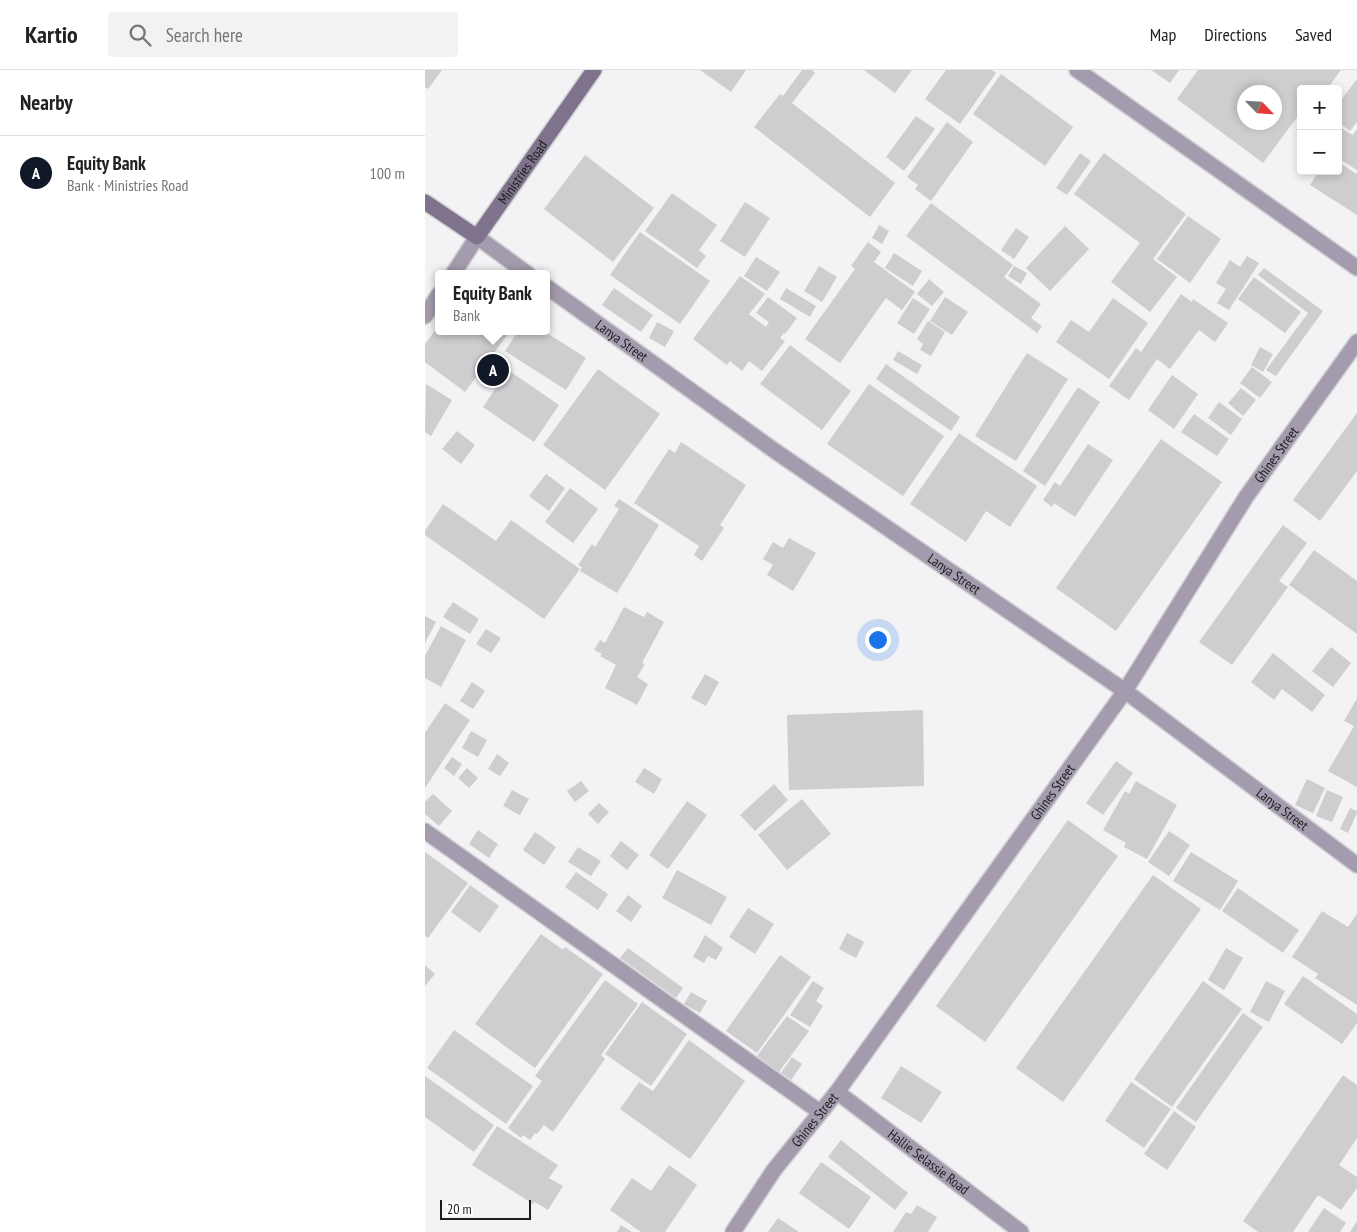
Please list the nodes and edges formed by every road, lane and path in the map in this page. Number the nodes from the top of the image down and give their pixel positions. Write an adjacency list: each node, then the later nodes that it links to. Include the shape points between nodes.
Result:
1 (594, 70): 4 (street, Ministries Road)
2 (1077, 70): 5 (street)
3 (425, 202): 4 (street)
4 (477, 237): 6 (street, Ministries Road); 7 (street)
5 (1357, 268)
6 (456, 270)
7 (522, 270)
8 (550, 289): 12 (street, Lanya Street, via 775,451)
9 (435, 300): 10 (street)
10 (425, 316)
11 (1357, 342): 12 (street, Ghines Street, via 1246,498)
12 (1125, 691): 14 (street, Lanya Street); 15 (street, Ghines Street)
13 (425, 831): 16 (street)
14 (1357, 865)
15 (837, 1092): 16 (street, Ghines Street); 18 (street, Hallie Selassie Road)
16 (820, 1112): 17 (street, Ghines Street, via 774,1170)
17 (733, 1232)
18 (1021, 1232)

